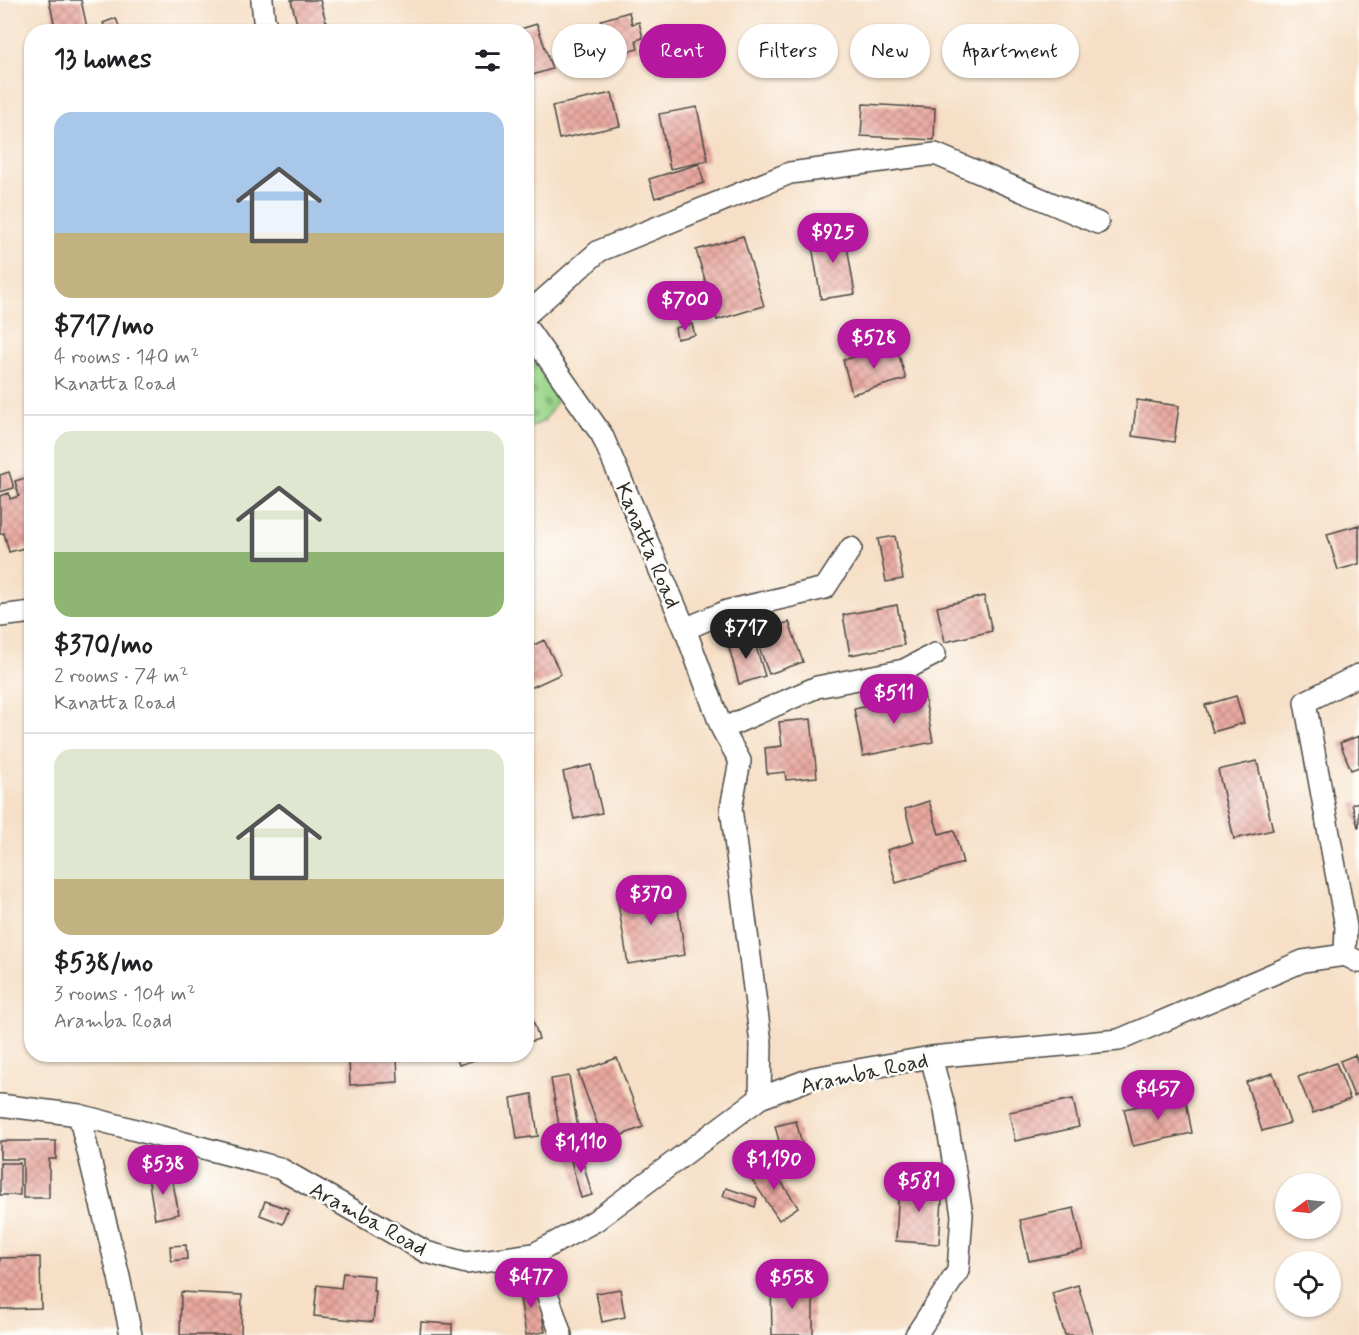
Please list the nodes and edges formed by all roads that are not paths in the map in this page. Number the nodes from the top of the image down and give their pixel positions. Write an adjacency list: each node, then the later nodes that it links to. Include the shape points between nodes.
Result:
1 (262, 0): 2 (street)
2 (266, 24)
3 (1098, 223): 4 (street, via 935,154 790,173 599,250)
4 (534, 308)
5 (534, 338): 9 (street, Kanatta Road, via 602,435)
6 (850, 548): 9 (street, via 825,588 727,611)
7 (24, 613): 8 (street)
8 (0, 616)
9 (685, 629): 12 (street, Kanatta Road)
10 (935, 654): 12 (street, via 904,670 817,687)
11 (1359, 675): 13 (street, via 1305,702)
12 (722, 729): 15 (street, Kanatta Road, via 740,761 731,808 761,1043)
13 (1352, 958): 14 (street, Aramba Road, via 1303,962 1119,1040)
14 (931, 1057): 15 (street, Aramba Road, via 813,1078); 21 (street, via 945,1110 962,1215 957,1271)
15 (760, 1098): 18 (street, Aramba Road, via 596,1221)
16 (0, 1105): 17 (street, Aramba Road)
17 (79, 1115): 18 (street, Aramba Road, via 279,1168 426,1252 466,1263); 19 (street)
18 (534, 1254): 20 (street)
19 (131, 1335)
20 (561, 1335)
21 (916, 1335)

